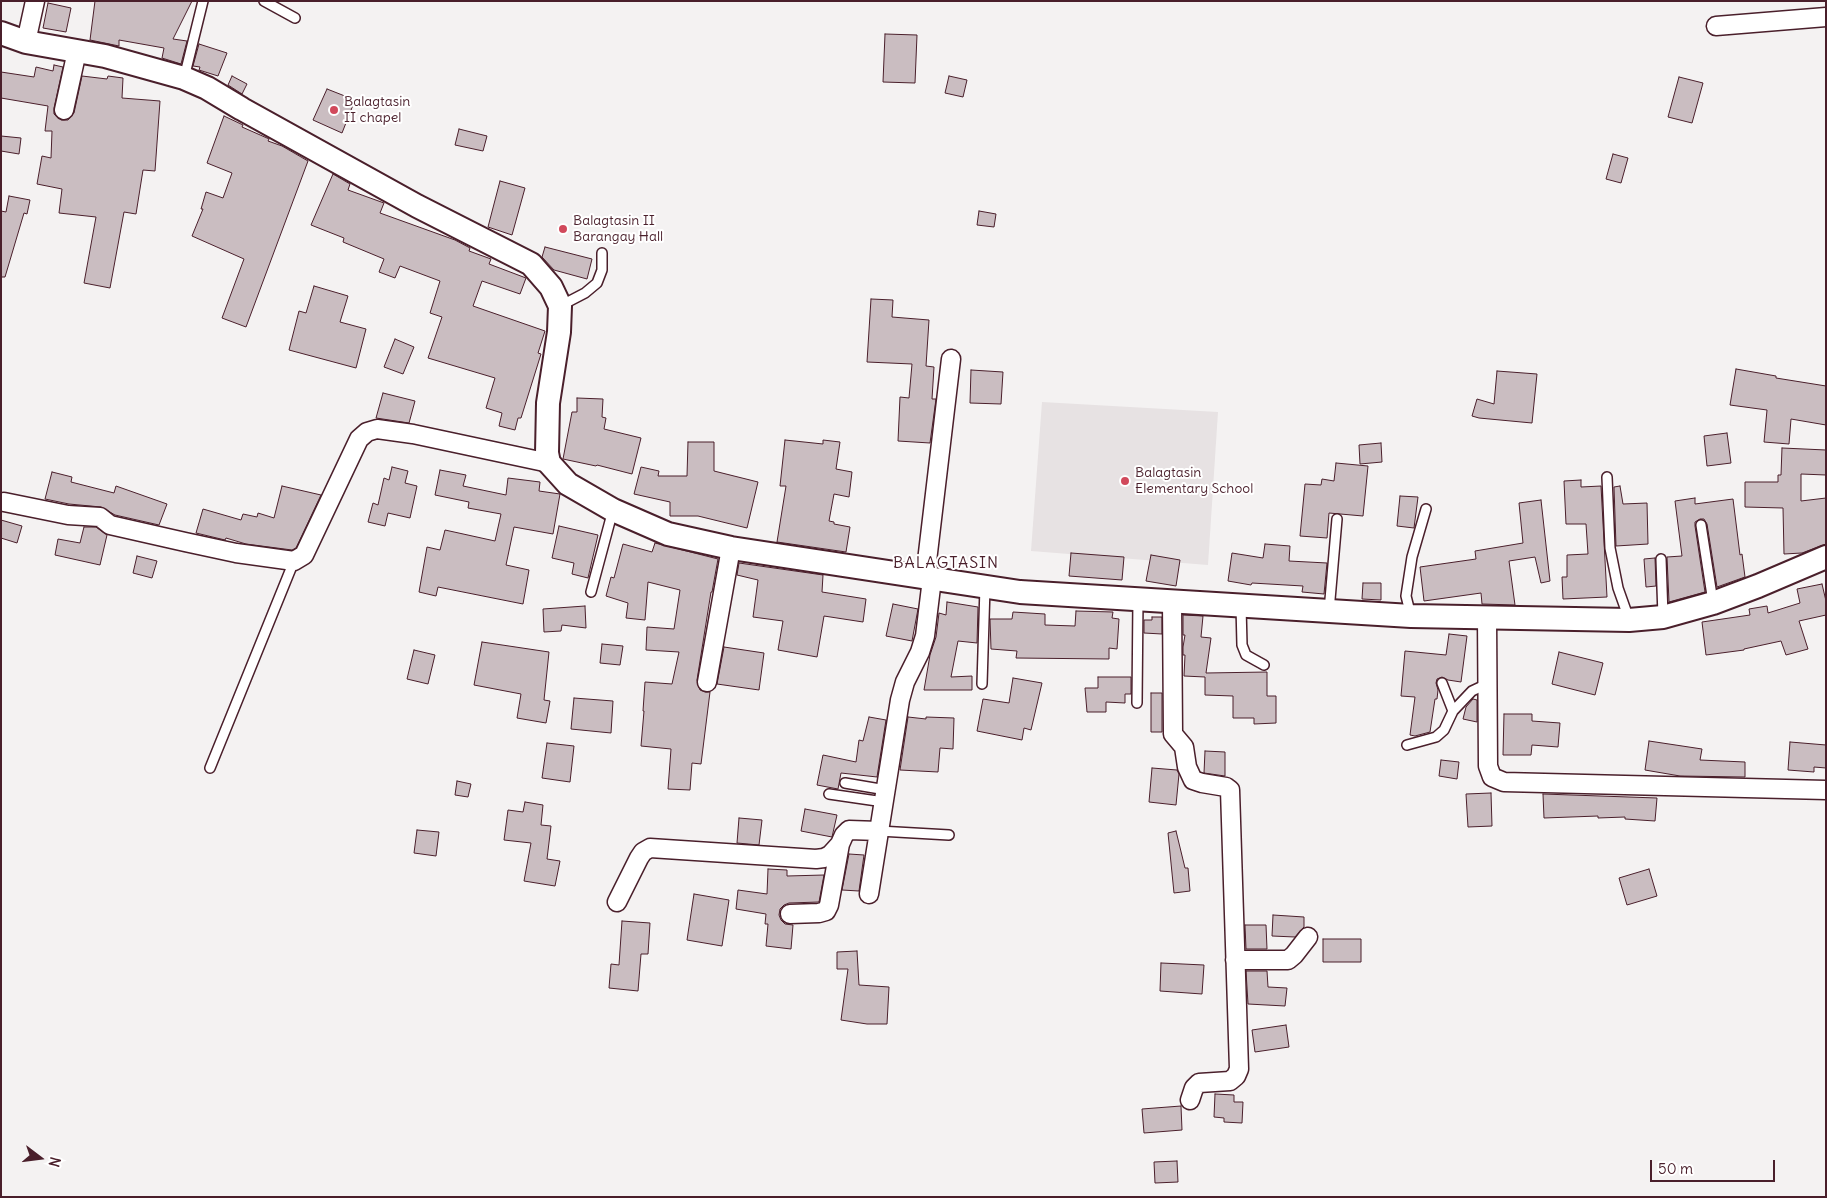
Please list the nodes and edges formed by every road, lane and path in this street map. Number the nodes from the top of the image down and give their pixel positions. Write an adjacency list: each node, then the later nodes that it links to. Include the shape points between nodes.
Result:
1 (36, 1): 8 (street)
2 (203, 1): 10 (lane)
3 (264, 1): 5 (lane)
4 (1826, 17): 6 (street)
5 (295, 18)
6 (1716, 26)
7 (1, 33): 8 (street)
8 (26, 42): 9 (street)
9 (77, 51): 10 (street); 11 (street)
10 (184, 78): 13 (street, via 417,206 531,264 551,287)
11 (64, 110)
12 (602, 253): 13 (lane, via 602,270 597,282 585,293)
13 (560, 306): 15 (street, via 548,403)
14 (951, 359): 26 (street)
15 (549, 463): 19 (street, via 568,484); 25 (street, via 413,434 377,429 368,432 359,439 304,555)
16 (1607, 477): 37 (lane, via 1610,548)
17 (4, 502): 25 (street, via 68,515 100,517 110,525 147,534 236,553)
18 (1426, 509): 34 (lane, via 1412,558 1406,596)
19 (613, 510): 22 (street, via 668,534); 28 (lane)
20 (1337, 519): 33 (lane)
21 (1701, 525): 31 (lane)
22 (731, 548): 26 (street); 39 (street)
23 (1826, 556): 31 (street)
24 (1661, 559): 36 (lane)
25 (294, 561): 46 (lane)
26 (929, 578): 27 (street); 50 (street, via 925,636 900,700)
27 (985, 587): 29 (street); 41 (lane)
28 (591, 592)
29 (1138, 598): 30 (street); 43 (lane)
30 (1172, 601): 32 (street); 58 (street, via 1173,734 1184,748 1186,767 1194,780 1230,790)
31 (1713, 604): 36 (street)
32 (1241, 606): 33 (street); 38 (lane, via 1242,645 1246,655)
33 (1328, 611): 34 (street)
34 (1411, 616): 35 (street)
35 (1487, 617): 37 (street); 42 (street)
36 (1663, 617): 37 (street)
37 (1629, 620)
38 (1264, 665)
39 (707, 682)
40 (1442, 683): 44 (lane)
41 (982, 684)
42 (1487, 684): 44 (lane, via 1472,691); 48 (street, via 1488,766 1492,777 1504,782)
43 (1137, 703)
44 (1453, 711): 45 (lane, via 1444,730 1436,737)
45 (1407, 745)
46 (210, 768)
47 (845, 783): 50 (lane)
48 (1826, 790)
49 (829, 794): 50 (lane)
50 (885, 796): 51 (street)
51 (879, 831): 52 (lane); 53 (street, via 849,830); 54 (street)
52 (949, 835)
53 (840, 844): 55 (street, via 830,855 816,859 650,848 639,858); 56 (street, via 826,911)
54 (869, 894)
55 (617, 902)
56 (790, 914)
57 (1308, 937): 58 (street, via 1288,960)
58 (1235, 960): 59 (street, via 1239,1070 1230,1081 1199,1083)
59 (1190, 1100)

